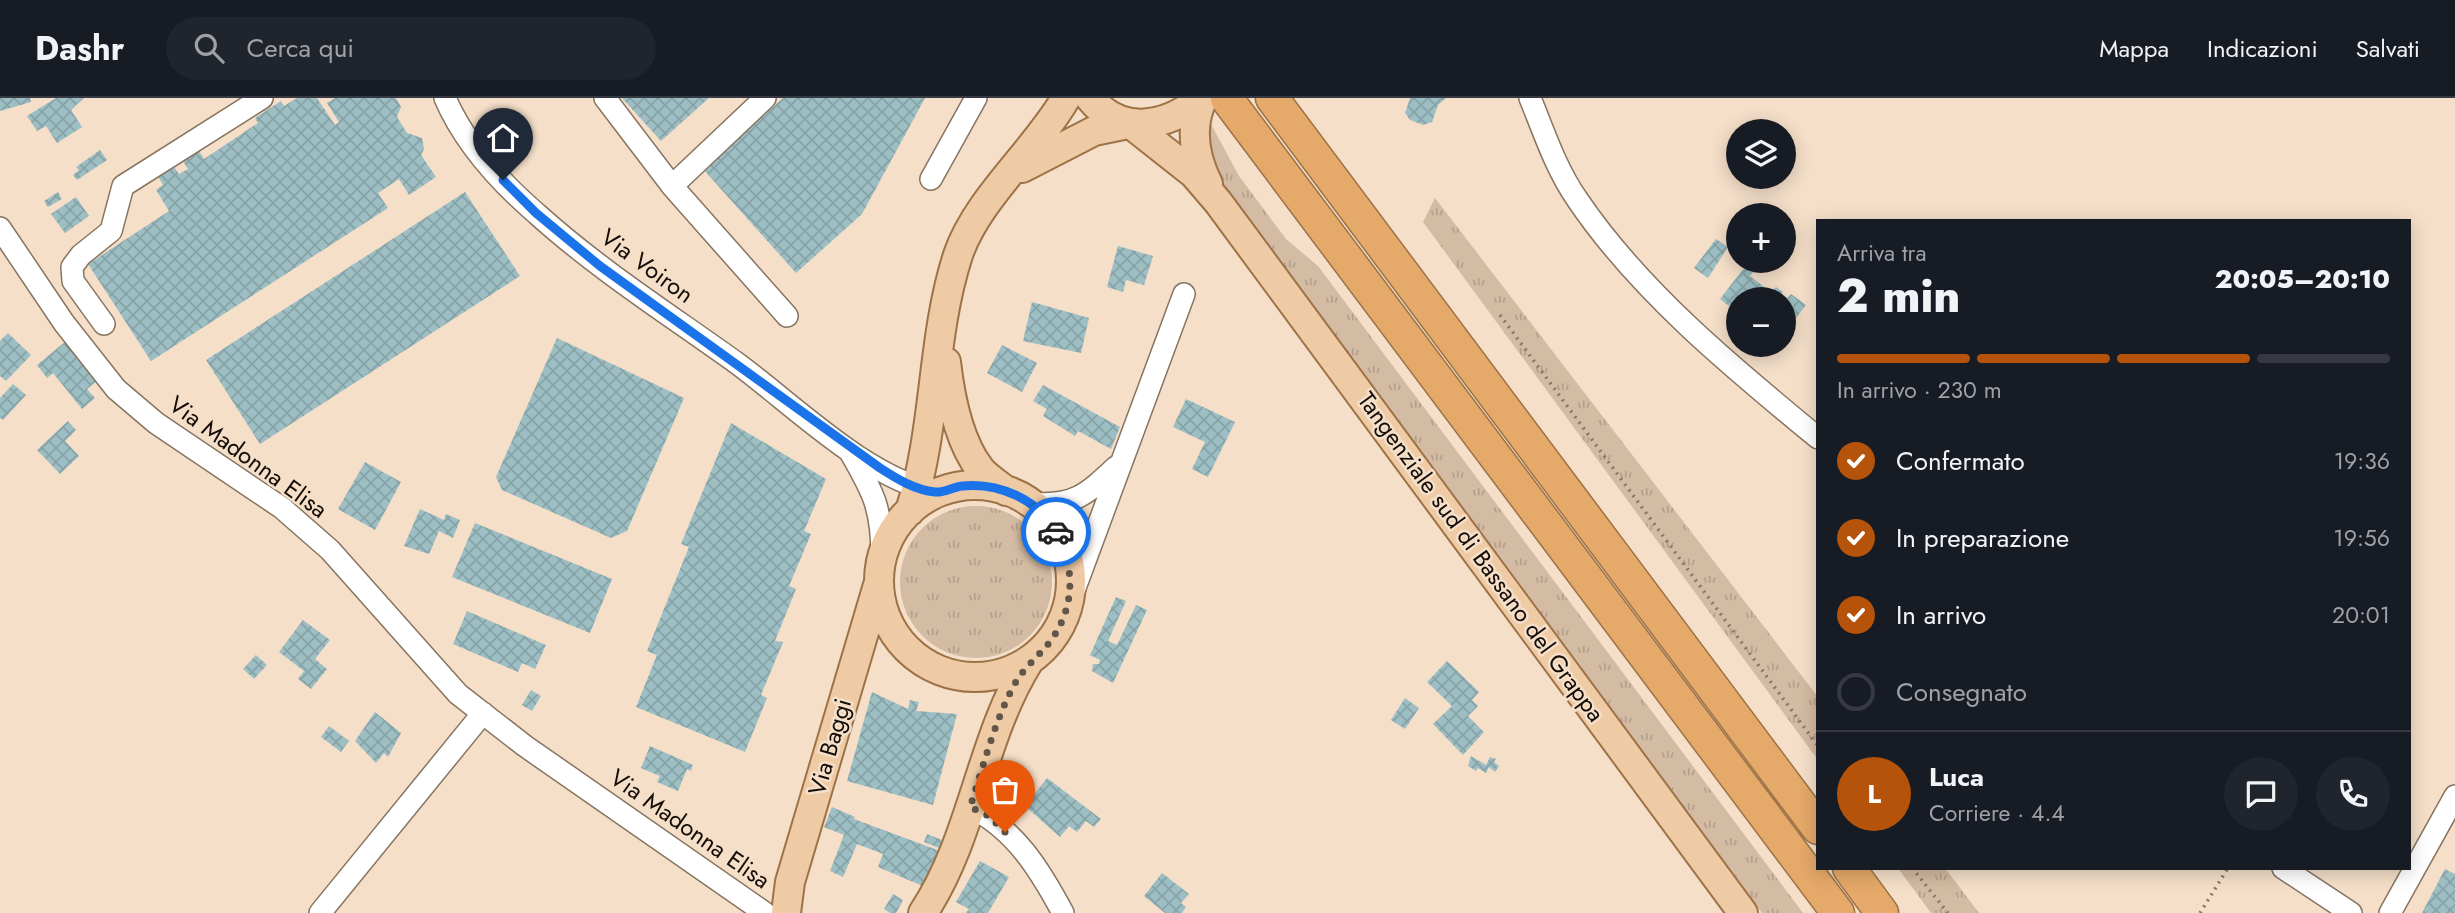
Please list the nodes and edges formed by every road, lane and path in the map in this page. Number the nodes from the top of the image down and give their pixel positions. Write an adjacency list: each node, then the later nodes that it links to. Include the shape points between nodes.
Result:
1 (262, 98): 21 (street, via 123,186 111,231 72,267 73,281)
2 (445, 98): 24 (street, Via Voiron, via 487,163 536,213 600,266)
3 (605, 98): 14 (street)
4 (765, 98): 14 (street)
5 (976, 98): 13 (street)
6 (1066, 98): 12 (main road, Via Baggi)
7 (1090, 98): 11 (main road, Tangenziale sud di Bassano del Grappa)
8 (1272, 98): 37 (highway)
9 (1530, 98): 22 (street, via 1560,169 1600,231 1660,297)
10 (1205, 100): 11 (main road, via 1173,117); 15 (main road, Tangenziale sud di Bassano del Grappa, via 1193,127 1200,167); 48 (highway)
11 (1130, 125): 12 (main road, Via Baggi, via 1094,131); 15 (main road, Tangenziale sud di Bassano del Grappa, via 1194,173)
12 (1013, 172): 20 (main road, Via Baggi, via 984,206 959,254)
13 (931, 179)
14 (672, 186): 19 (street)
15 (1218, 201): 47 (main road, Tangenziale sud di Bassano del Grappa)
16 (0, 228): 33 (street, Via Madonna Elisa, via 64,323 116,389 156,424 302,525 330,550 458,694)
17 (1184, 295): 25 (street, Via Baggi)
18 (1500, 315): 34 (path)
19 (787, 316)
20 (941, 321): 23 (main road, Via Baggi); 27 (main road, Via Baggi, via 950,397 963,435 980,469)
21 (104, 324)
22 (1816, 436)
23 (926, 442): 26 (street, via 914,457); 28 (main road, Via Baggi)
24 (847, 447): 26 (street, Via Voiron); 30 (street, Via Voiron, via 873,492 882,522)
25 (1120, 463): 29 (street, Via Baggi, via 1087,495 1057,506); 31 (street, Via Baggi)
26 (880, 468): 28 (street, Via Voiron)
27 (1006, 491): 28 (main road, Via Baggi, via 972,486); 29 (main road, Via Baggi)
28 (922, 497): 30 (main road, Via Baggi, via 898,524)
29 (1031, 503): 31 (main road, Via Baggi, via 1051,523 1065,548 1071,576)
30 (881, 569): 32 (main road, Via Baggi, via 883,608 893,631 931,666 955,675 981,677); 44 (main road, Via Baggi, via 790,881)
31 (1069, 604): 32 (main road, Via Baggi, via 1047,645)
32 (1030, 661): 36 (main road, Via Baggi, via 1012,688)
33 (483, 713): 42 (street); 43 (street, Via Madonna Elisa)
34 (1816, 743)
35 (2455, 796): 53 (street)
36 (970, 807): 45 (main road, Via Baggi, via 957,848); 46 (street, via 989,816 1035,862)
37 (1816, 825)
38 (1850, 870): 49 (highway)
39 (1914, 870): 50 (path)
40 (2227, 870): 51 (path)
41 (2286, 870): 52 (street)
42 (320, 913)
43 (765, 913)
44 (786, 913)
45 (923, 913)
46 (1063, 913)
47 (1742, 913)
48 (1838, 913)
49 (1882, 913)
50 (1948, 913)
51 (2200, 913)
52 (2351, 913)
53 (2390, 913)

